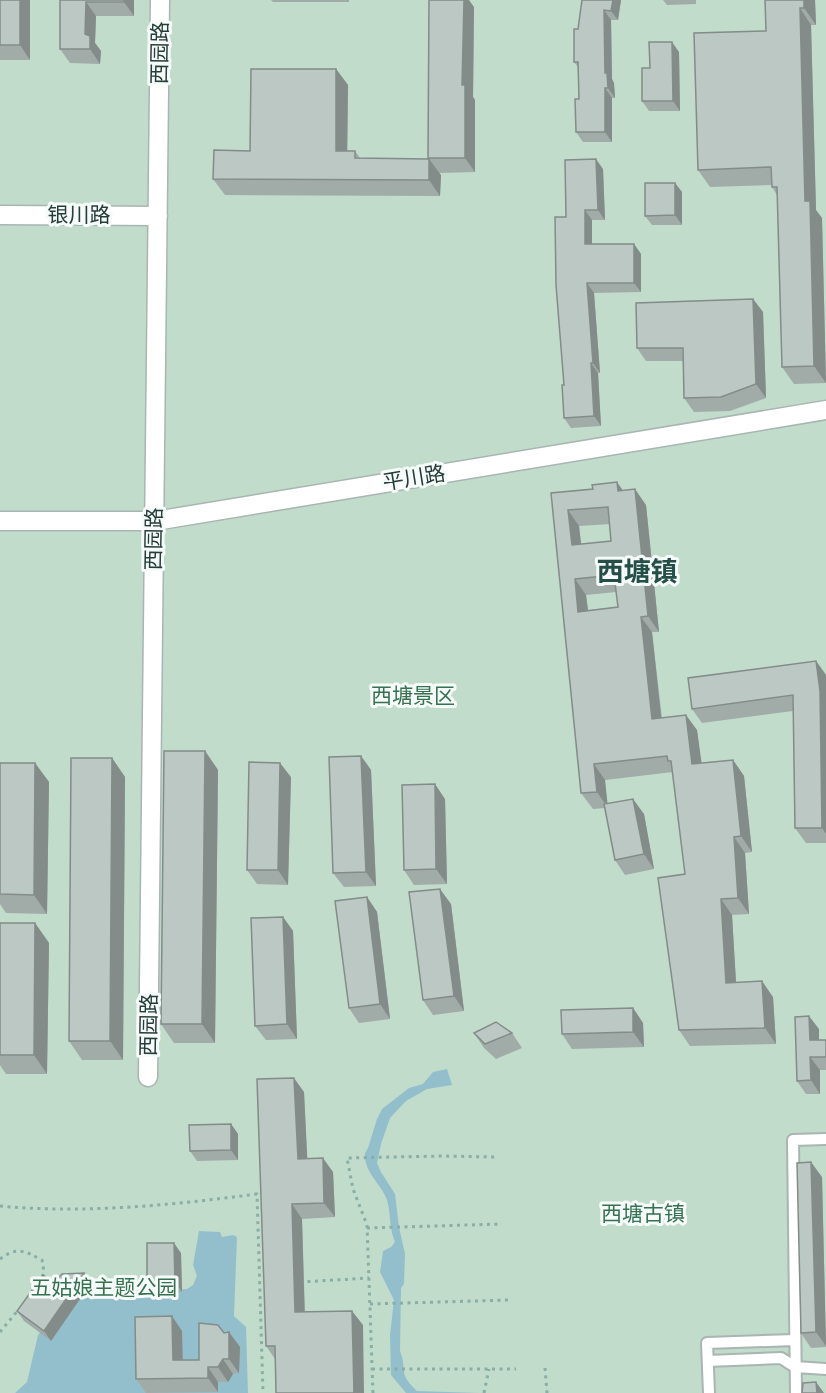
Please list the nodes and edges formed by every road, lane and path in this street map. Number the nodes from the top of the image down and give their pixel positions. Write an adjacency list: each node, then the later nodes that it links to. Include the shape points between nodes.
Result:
1 (160, 0): 3 (street, 西园路)
2 (0, 215): 3 (street, 银川路)
3 (158, 216): 6 (street, 西园路)
4 (826, 410): 6 (street, 平川路)
5 (0, 521): 6 (street, 平川路)
6 (154, 521): 7 (street, 西园路)
7 (148, 1077)
8 (826, 1139): 23 (lane, via 793,1140)
9 (495, 1157): 12 (path, via 347,1158)
10 (0, 1206): 18 (path, via 84,1209 191,1203 256,1194)
11 (502, 1224): 12 (path)
12 (367, 1228): 14 (path)
13 (0, 1259): 16 (path, via 17,1250 42,1260 44,1272)
14 (369, 1278): 15 (path); 20 (path)
15 (290, 1282)
16 (40, 1283)
17 (270, 1283): 18 (path)
18 (260, 1284): 32 (path)
19 (509, 1300): 20 (path)
20 (370, 1304): 27 (path)
21 (20, 1308): 22 (path)
22 (0, 1332)
23 (795, 1340): 24 (lane, via 707,1343); 25 (lane)
24 (708, 1361): 25 (lane, via 781,1358); 35 (lane)
25 (795, 1367): 30 (lane); 36 (lane)
26 (545, 1368): 34 (path)
27 (372, 1369): 28 (path); 33 (path)
28 (489, 1369): 29 (path); 31 (path)
29 (516, 1369)
30 (826, 1369)
31 (484, 1392)
32 (263, 1393)
33 (373, 1393)
34 (547, 1393)
35 (709, 1393)
36 (796, 1393)

